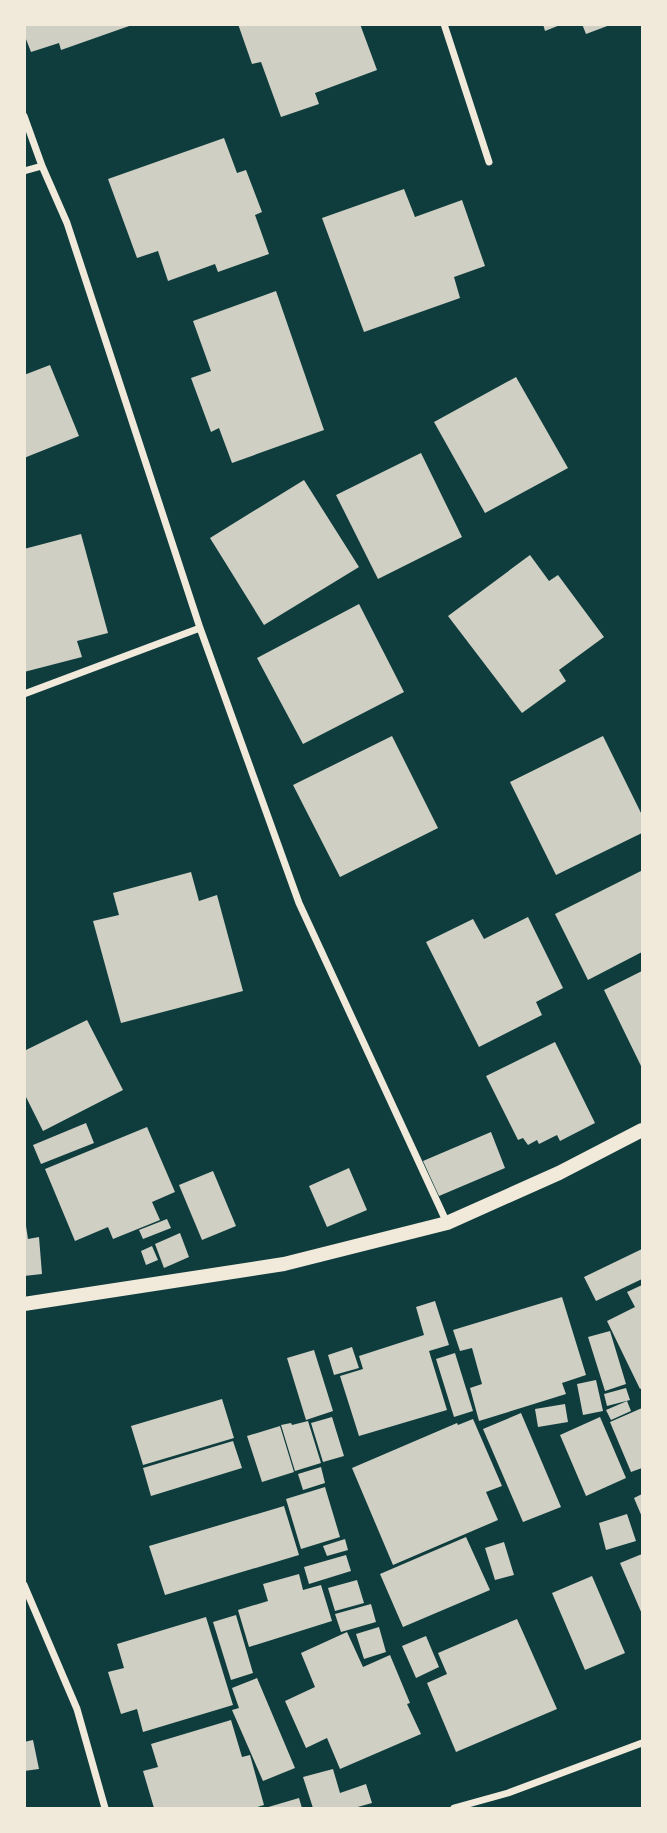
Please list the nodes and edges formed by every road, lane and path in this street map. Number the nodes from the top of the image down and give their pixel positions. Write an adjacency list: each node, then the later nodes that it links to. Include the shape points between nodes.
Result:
1 (444, 24): 3 (street)
2 (24, 116): 4 (street)
3 (489, 162)
4 (42, 166): 5 (street); 6 (street, via 66,223)
5 (24, 172)
6 (200, 628): 7 (street); 9 (street, via 299,903)
7 (24, 694)
8 (642, 1130): 9 (main road)
9 (447, 1223): 10 (main road, via 284,1264)
10 (24, 1304)
11 (24, 1585): 13 (street, via 77,1709)
12 (642, 1743): 14 (street)
13 (105, 1808)
14 (454, 1808)

